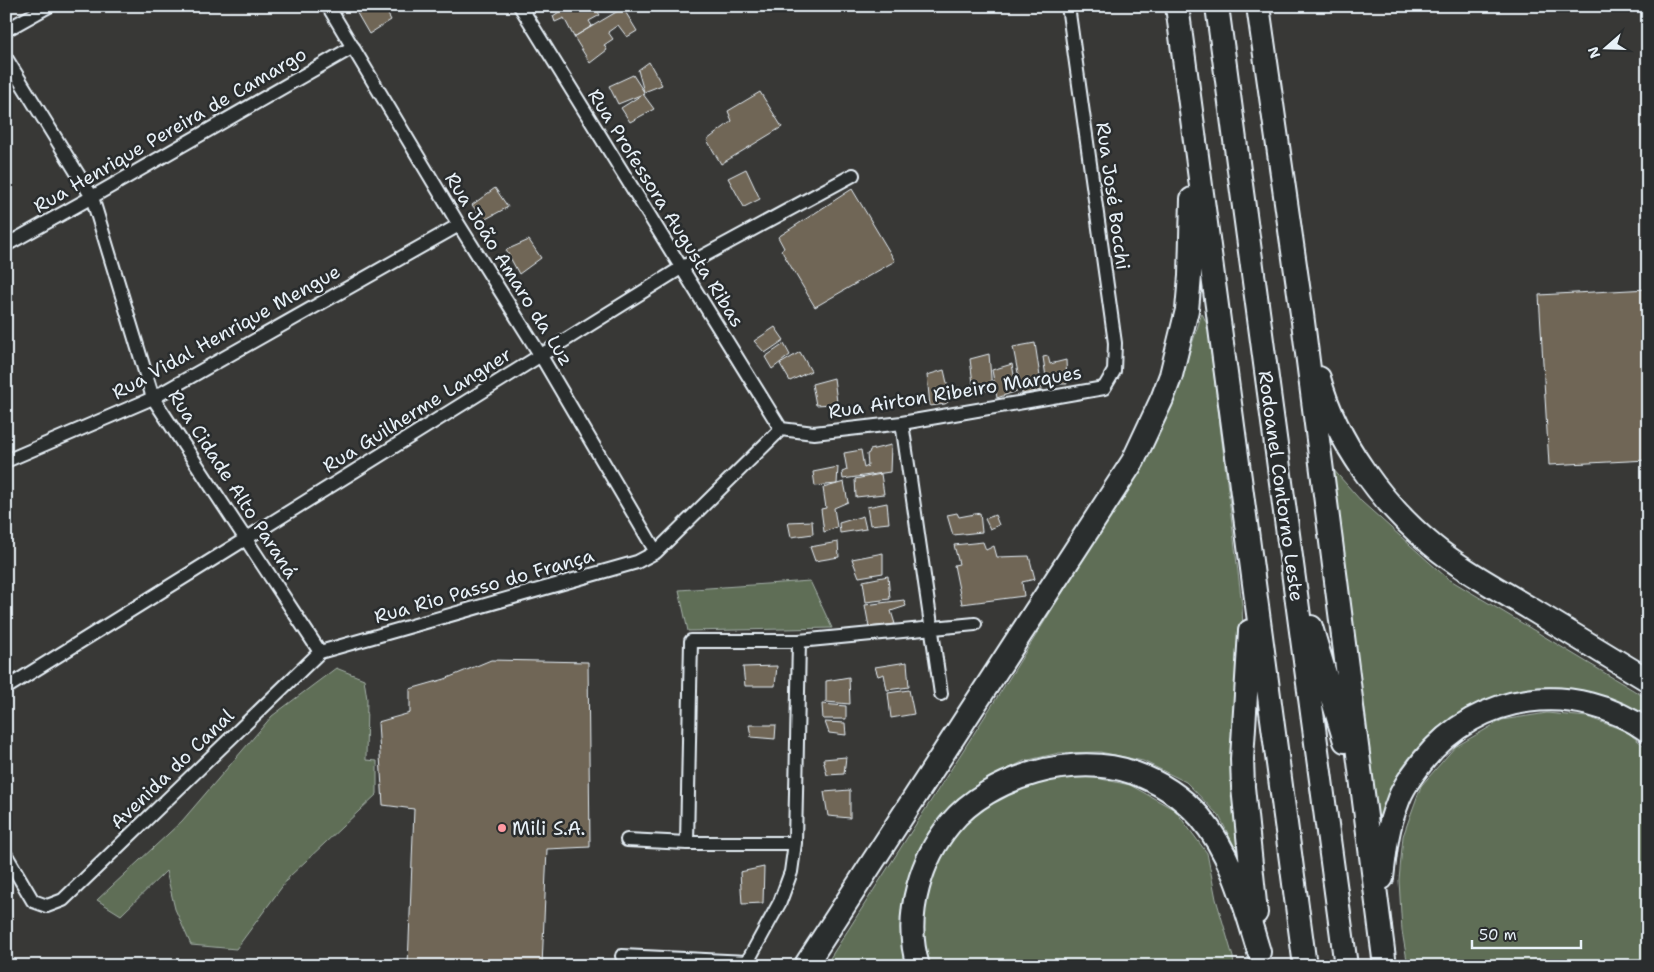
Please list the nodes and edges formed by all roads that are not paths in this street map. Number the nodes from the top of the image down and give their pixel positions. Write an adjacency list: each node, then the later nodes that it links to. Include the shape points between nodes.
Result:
1 (48, 6): 8 (street)
2 (328, 6): 9 (street, Rua João Amaro da Luz)
3 (520, 6): 16 (street, Rua Professora Augusta Ribas)
4 (1068, 6): 19 (street, Rua José Bocchi, via 1115,343 1114,371)
5 (1177, 6): 11 (highway, Rodoanel Contorno Leste)
6 (1217, 6): 25 (highway, Rodoanel Contorno Leste)
7 (1258, 6): 17 (highway)
8 (6, 30)
9 (353, 47): 13 (street, Rua Henrique Pereira de Camargo); 14 (street, Rua João Amaro da Luz)
10 (6, 58): 13 (street, Rua Cidade Alto Paraná)
11 (1194, 140): 27 (highway, Rodoanel Contorno Leste); 45 (highway, via 1187,310 1171,376 1133,461)
12 (853, 174): 16 (street, Rua Guilherme Langner)
13 (92, 197): 15 (street, Rua Henrique Pereira de Camargo); 20 (street, Rua Cidade Alto Paraná)
14 (459, 225): 18 (street, Rua João Amaro da Luz); 20 (street, Rua Vidal Henrique Mengue)
15 (6, 245)
16 (681, 268): 18 (street, Rua Guilherme Langner); 22 (street, Rua Professora Augusta Ribas)
17 (1302, 314): 32 (highway, via 1320,382 1337,424 1367,476 1404,520 1464,568); 36 (highway)
18 (541, 356): 24 (street, Rua Guilherme Langner); 26 (street, Rua João Amaro da Luz)
19 (1104, 388): 21 (street, Rua Airton Ribeiro Marques)
20 (153, 398): 23 (street, Rua Vidal Henrique Mengue); 24 (street, Rua Cidade Alto Paraná)
21 (902, 423): 22 (street, Rua Airton Ribeiro Marques, via 814,433); 29 (street)
22 (781, 429): 26 (street, Rua Rio Passo do França)
23 (6, 460)
24 (245, 539): 31 (street, Rua Cidade Alto Paraná); 33 (street, Rua Guilherme Langner)
25 (1290, 549): 36 (highway); 48 (highway, Rodoanel Contorno Leste)
26 (656, 552): 31 (street, Rua Rio Passo do França, via 637,562 604,572)
27 (1252, 573): 43 (highway, via 1242,759); 47 (highway, Rodoanel Contorno Leste)
28 (975, 624): 29 (street)
29 (931, 628): 30 (street); 34 (street)
30 (799, 641): 38 (street, via 692,640); 39 (street)
31 (320, 652): 40 (street, Avenida do Canal, via 63,900 47,906 33,901)
32 (1648, 680)
33 (6, 688)
34 (941, 694)
35 (1648, 731): 41 (highway, via 1604,708 1569,699 1538,699 1506,705 1456,728 1431,750 1411,776 1397,802 1388,832)
36 (1364, 804): 41 (highway)
37 (627, 840): 38 (street)
38 (688, 842): 39 (street)
39 (795, 843): 44 (street, via 791,872 780,902)
40 (6, 855)
41 (1379, 922): 49 (highway)
42 (622, 956): 44 (street)
43 (1260, 959): 46 (highway, via 1243,900 1224,855 1200,817 1180,797 1133,772 1073,766 1043,770 1014,780 988,792 951,822 931,852 913,906 912,933)
44 (746, 964)
45 (804, 966)
46 (918, 966)
47 (1305, 966)
48 (1346, 966)
49 (1385, 966)

